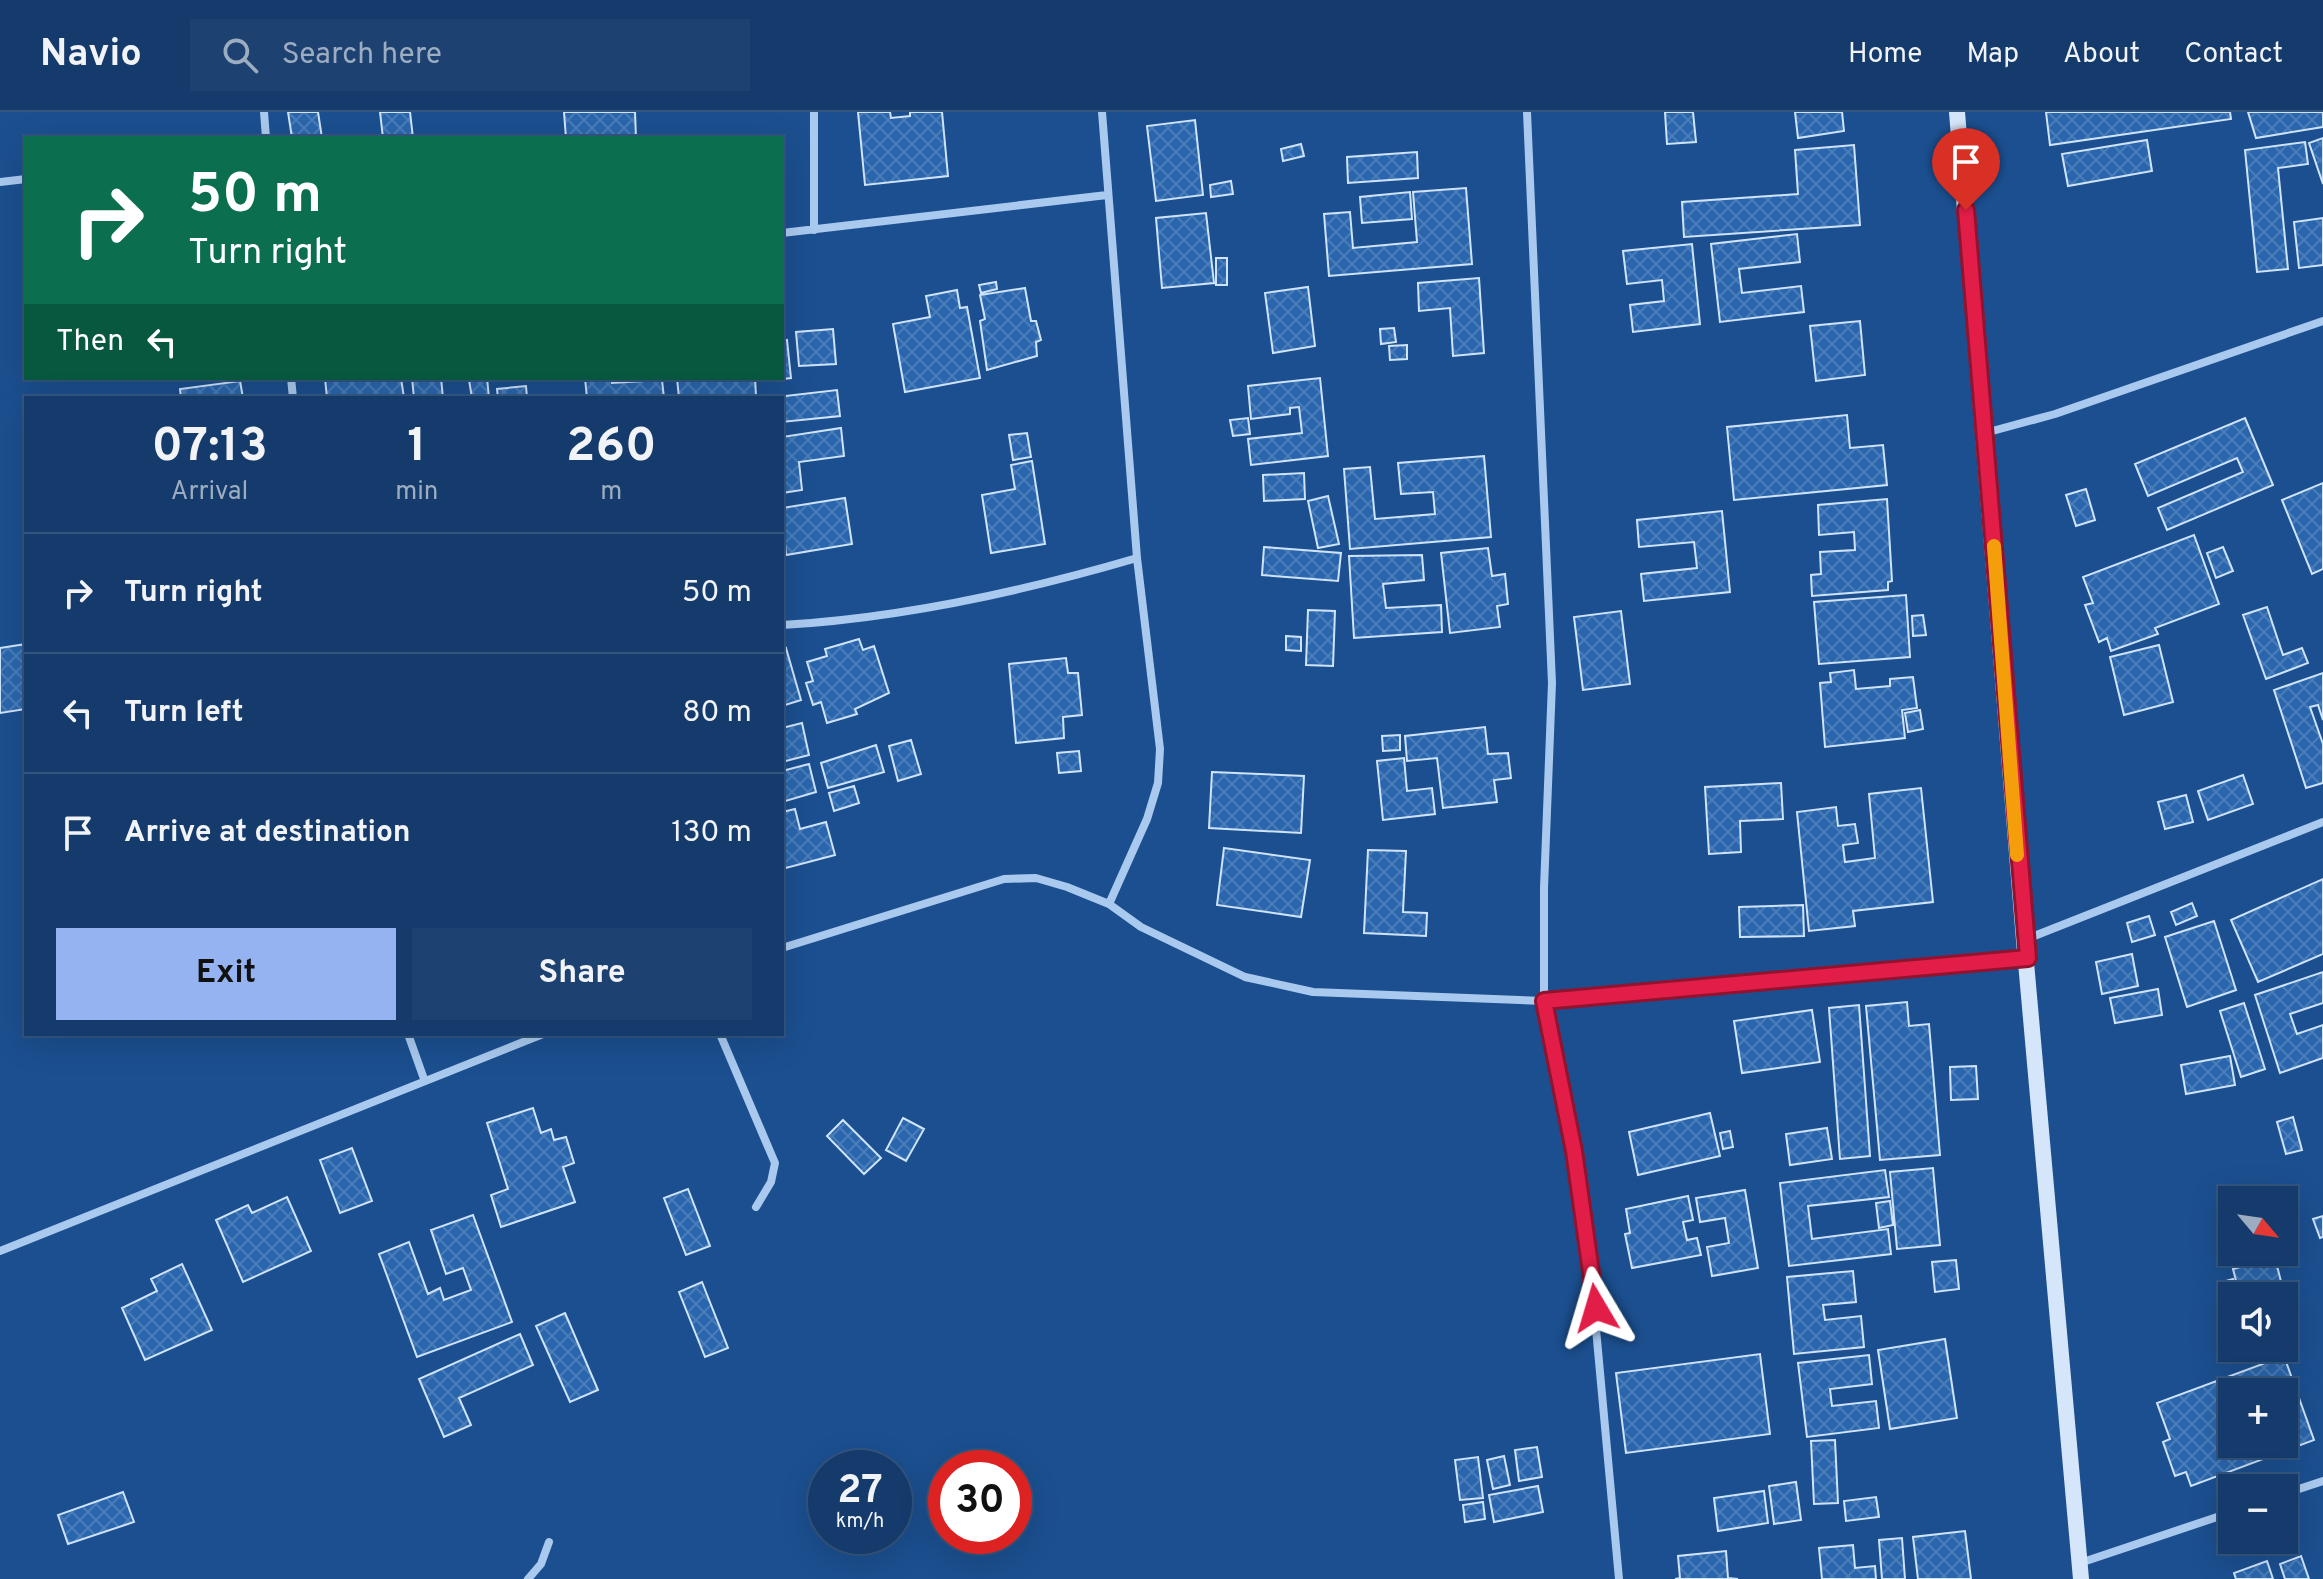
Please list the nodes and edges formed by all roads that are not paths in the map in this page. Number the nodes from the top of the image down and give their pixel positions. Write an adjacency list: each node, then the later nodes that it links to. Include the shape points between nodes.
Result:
1 (264, 112): 6 (street)
2 (814, 112): 10 (street)
3 (1102, 112): 9 (street)
4 (1527, 112): 21 (street, via 1552,669)
5 (1957, 112): 13 (street)
6 (266, 136)
7 (24, 179): 8 (street)
8 (0, 182)
9 (1107, 195): 10 (street); 14 (street)
10 (814, 230): 11 (street)
11 (784, 233)
12 (2323, 321): 13 (street)
13 (1985, 433): 18 (street)
14 (1137, 558): 15 (street, via 887,617); 17 (street, via 1157,714 1158,783)
15 (784, 625)
16 (2323, 822): 18 (street)
17 (1109, 904): 19 (street, via 1036,878 1004,879); 21 (street, via 1141,927 1245,977 1313,992)
18 (2024, 940): 20 (street)
19 (784, 947)
20 (2028, 958): 21 (street); 32 (street)
21 (1544, 1001): 34 (street, via 1587,1231)
22 (409, 1036): 25 (street)
23 (538, 1036): 25 (street)
24 (721, 1036): 26 (street, via 775,1163)
25 (424, 1079): 27 (street)
26 (756, 1207)
27 (0, 1251)
28 (2323, 1481): 29 (street)
29 (2298, 1489)
30 (2218, 1517): 32 (street)
31 (549, 1542): 33 (street)
32 (2081, 1571)
33 (528, 1579)
34 (1619, 1579)

